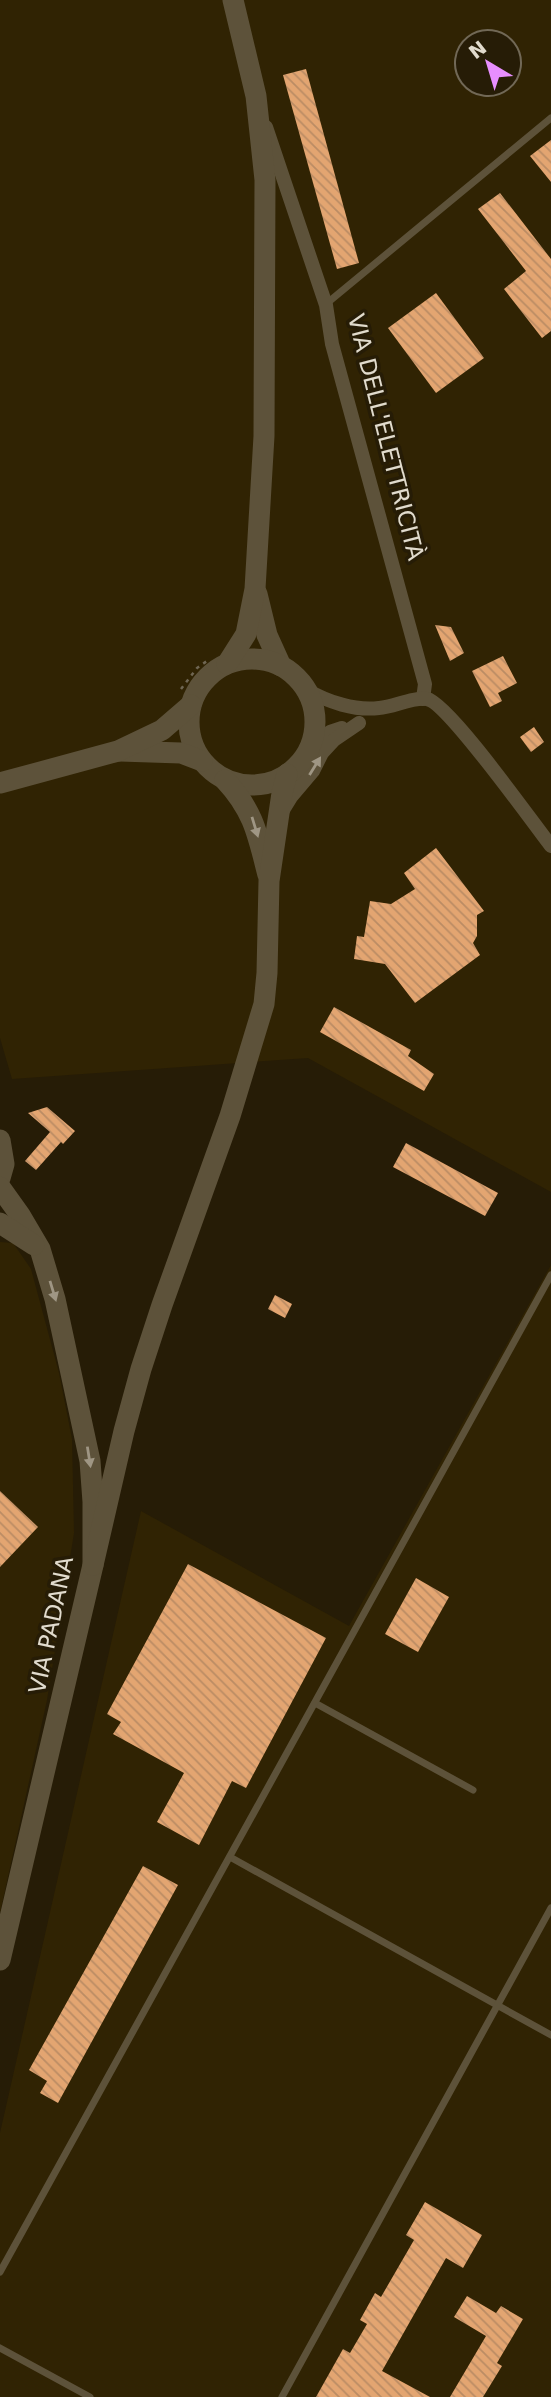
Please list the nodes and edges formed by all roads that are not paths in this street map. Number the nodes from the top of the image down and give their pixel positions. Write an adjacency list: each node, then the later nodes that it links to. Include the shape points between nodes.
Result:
1 (233, 0): 2 (main road, VIA DELL'ELETTRICITÀ)
2 (256, 96): 4 (street, VIA DELL'ELETTRICITÀ); 5 (main road, via 265,193 264,436)
3 (551, 118): 4 (lane)
4 (326, 305): 10 (street, VIA DELL'ELETTRICITÀ, via 332,344 425,684)
5 (256, 589): 6 (main road, via 238,651); 7 (main road, via 267,635)
6 (219, 661): 7 (main road, via 263,660); 9 (main road, via 212,674)
7 (281, 666): 8 (main road)
8 (307, 690): 11 (street, via 334,703); 13 (main road, via 315,727)
9 (185, 698): 14 (main road, via 162,730); 15 (main road, via 192,743)
10 (423, 699): 11 (street); 20 (street, via 442,708)
11 (380, 708): 12 (street)
12 (359, 723): 13 (street, via 330,732); 19 (street, one-way to 12, via 328,747)
13 (310, 746): 16 (main road)
14 (118, 751): 15 (main road, via 181,753); 18 (main road)
15 (202, 761): 17 (main road)
16 (287, 774): 17 (main road, via 268,783 246,785); 19 (main road)
17 (225, 780): 21 (main road, one-way to 21, via 251,814)
18 (0, 783)
19 (279, 818): 21 (main road)
20 (551, 846)
21 (269, 881): 28 (main road, via 264,1003 230,1116 141,1369)
22 (0, 1140): 23 (main road, via 4,1164)
23 (0, 1178)
24 (0, 1187): 26 (main road, VIA PADANA)
25 (0, 1223): 26 (main road)
26 (40, 1249): 28 (main road, VIA PADANA, one-way to 28, via 70,1360 90,1461)
27 (551, 1275): 29 (lane)
28 (93, 1565): 33 (main road, VIA PADANA)
29 (315, 1703): 30 (lane); 31 (lane)
30 (473, 1790)
31 (230, 1857): 34 (lane); 36 (lane)
32 (551, 1908): 34 (lane)
33 (0, 1960)
34 (497, 2005): 35 (lane); 39 (lane)
35 (551, 2035)
36 (0, 2272)
37 (0, 2348): 38 (lane)
38 (90, 2397)
39 (282, 2397)

